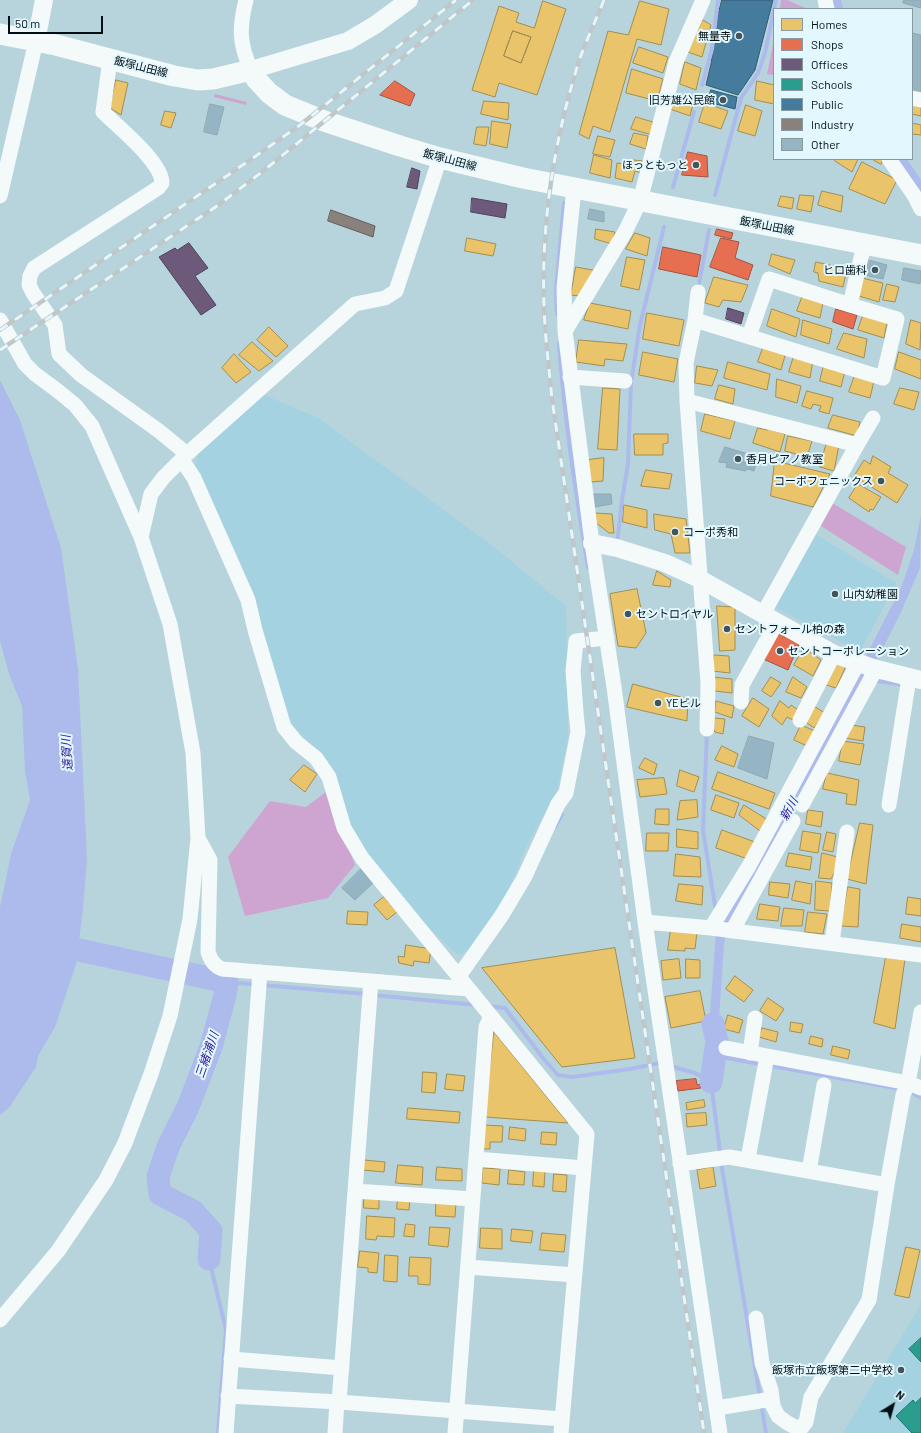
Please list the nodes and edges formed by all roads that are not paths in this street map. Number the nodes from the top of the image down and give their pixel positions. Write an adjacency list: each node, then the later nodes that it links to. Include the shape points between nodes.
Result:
1 (44, 0): 6 (street)
2 (246, 0): 8 (street, via 241,32 243,52)
3 (409, 0): 8 (street, via 348,41)
4 (703, 0): 13 (street, via 676,62)
5 (0, 34): 6 (main road, 飯塚山田線)
6 (30, 40): 7 (main road, 飯塚山田線); 12 (street)
7 (110, 59): 8 (main road, 飯塚山田線, via 198,80); 28 (street, via 102,112 145,152 162,178 162,184 34,268 29,285 55,325 59,354 81,375 153,427)
8 (251, 70): 9 (main road, 飯塚山田線, via 269,93 285,105 324,121)
9 (440, 158): 11 (main road, 飯塚山田線, via 493,172); 28 (street, via 396,291 385,298 355,304)
10 (890, 160): 14 (street)
11 (574, 188): 13 (main road, 飯塚山田線); 21 (street, via 564,288)
12 (0, 196)
13 (640, 201): 15 (main road, 飯塚山田線); 21 (street, via 625,232)
14 (921, 209)
15 (864, 245): 16 (main road, 飯塚山田線); 18 (street)
16 (921, 255)
17 (698, 292): 20 (street)
18 (850, 305): 22 (street, via 769,279); 22 (street, via 897,319 883,378)
19 (0, 320): 29 (street, via 25,364 75,405 92,426)
20 (695, 320): 22 (street); 25 (street, via 686,363)
21 (565, 331): 23 (street)
22 (748, 336)
23 (570, 377): 24 (street); 30 (street)
24 (625, 381)
25 (687, 401): 27 (street); 31 (street)
26 (873, 418): 27 (street)
27 (857, 445): 32 (street)
28 (184, 457): 29 (street, via 151,494); 50 (street, via 248,600 284,727 296,742 316,758 329,777 344,828 362,858)
29 (141, 537): 44 (street, via 170,624 193,753)
30 (592, 543): 31 (street, via 665,563); 33 (street)
31 (700, 579): 32 (street); 39 (street, via 708,683)
32 (770, 618): 34 (street); 37 (street, via 742,685)
33 (602, 638): 45 (street, via 614,687); 50 (street, via 576,642 573,671 578,732 566,794 558,804 524,878 502,916)
34 (834, 654): 35 (street); 38 (street)
35 (867, 666): 36 (street); 40 (street); 46 (street, via 749,866)
36 (915, 679): 41 (street)
37 (741, 702)
38 (800, 720)
39 (707, 729)
40 (802, 805)
41 (889, 805)
42 (793, 821): 46 (street)
43 (847, 832): 47 (street)
44 (198, 838): 49 (street, via 210,860 208,952 211,960 222,969); 72 (street, via 190,919 170,1016 152,1074 125,1143 106,1180 58,1251)
45 (645, 922): 46 (street); 63 (street)
46 (721, 929): 47 (street)
47 (832, 944): 48 (street)
48 (921, 955)
49 (260, 972): 51 (street); 73 (street)
50 (458, 976): 52 (street)
51 (371, 981): 52 (street); 67 (street)
52 (469, 989): 54 (street)
53 (921, 1012): 60 (street)
54 (491, 1016): 61 (street, via 486,1027); 64 (street, via 587,1134)
55 (755, 1018): 57 (street)
56 (726, 1048): 57 (street)
57 (750, 1053): 58 (street)
58 (766, 1061): 60 (street); 62 (street)
59 (824, 1085): 65 (street)
60 (909, 1088): 66 (street)
61 (476, 1159): 64 (street); 68 (street)
62 (748, 1160): 63 (street, via 722,1158); 65 (street)
63 (680, 1164): 78 (street)
64 (584, 1168): 70 (street)
65 (809, 1171): 66 (street)
66 (887, 1185): 76 (street, via 868,1300 811,1397 806,1422 802,1427 795,1427 786,1422 778,1416)
67 (355, 1191): 68 (street); 74 (street)
68 (473, 1199): 69 (street)
69 (468, 1267): 70 (street); 79 (street)
70 (575, 1275): 80 (street)
71 (756, 1318): 76 (street, via 762,1363 771,1390)
72 (0, 1320)
73 (231, 1360): 74 (street); 75 (street)
74 (342, 1368): 77 (street)
75 (228, 1396): 77 (street); 81 (street)
76 (770, 1399): 78 (street)
77 (338, 1402): 79 (street); 82 (street)
78 (717, 1408): 84 (street)
79 (457, 1412): 80 (street); 83 (street)
80 (562, 1426)
81 (226, 1433)
82 (335, 1433)
83 (455, 1433)
84 (720, 1433)

